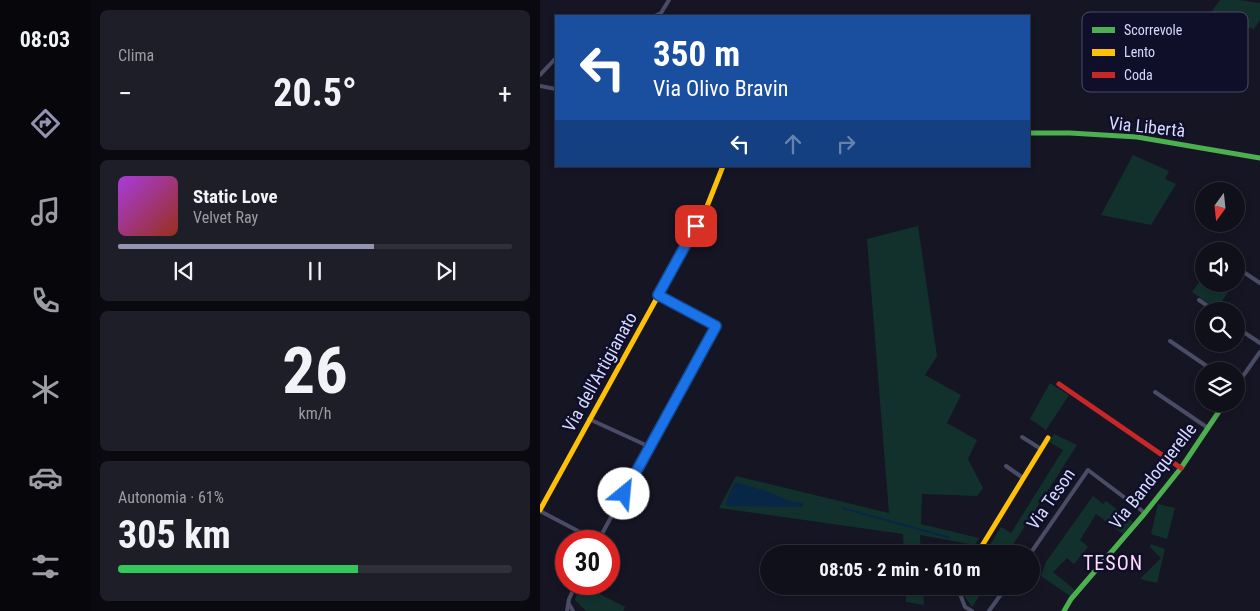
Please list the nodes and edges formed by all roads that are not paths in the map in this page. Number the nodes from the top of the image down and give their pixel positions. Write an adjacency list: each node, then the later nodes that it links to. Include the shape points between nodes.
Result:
1 (669, 0): 2 (street)
2 (657, 15)
3 (555, 59): 4 (street)
4 (540, 75)
5 (540, 86): 6 (street)
6 (555, 89)
7 (1030, 134): 8 (street, Via Libertà, via 1138,137)
8 (1260, 158)
9 (723, 167): 12 (street, Via dell'Artigianato, via 706,210)
10 (1245, 273): 11 (street)
11 (1260, 283)
12 (658, 295): 24 (street, Via dell'Artigianato); 28 (street, via 716,326)
13 (1199, 300): 14 (street)
14 (1202, 302)
15 (1245, 332): 17 (street)
16 (1170, 341): 19 (street)
17 (1260, 343)
18 (1260, 352): 20 (street)
19 (1201, 362)
20 (1245, 373)
21 (1059, 384): 31 (street)
22 (1155, 392): 25 (street)
23 (1219, 412): 25 (street, Via Bandoquerelle)
24 (589, 419): 28 (street); 33 (street, Via dell'Artigianato)
25 (1208, 428): 31 (street, Via Bandoquerelle)
26 (1022, 438): 29 (street)
27 (1048, 438): 29 (street)
28 (650, 447): 36 (street)
29 (1041, 449): 32 (street)
30 (1006, 466): 32 (street)
31 (1181, 468): 34 (street, Via Bandoquerelle)
32 (1024, 478): 37 (street)
33 (540, 511): 35 (street, Via dell'Artigianato)
34 (1145, 513): 38 (street, Via Teson, via 1088,470); 46 (street, Via Bandoquerelle)
35 (577, 530)
36 (604, 530)
37 (983, 545)
38 (1036, 545)
39 (570, 595): 42 (street)
40 (960, 595): 44 (street, via 965,607)
41 (1001, 595): 45 (street)
42 (568, 608): 43 (street)
43 (573, 611)
44 (972, 611)
45 (989, 611)
46 (1064, 611)

